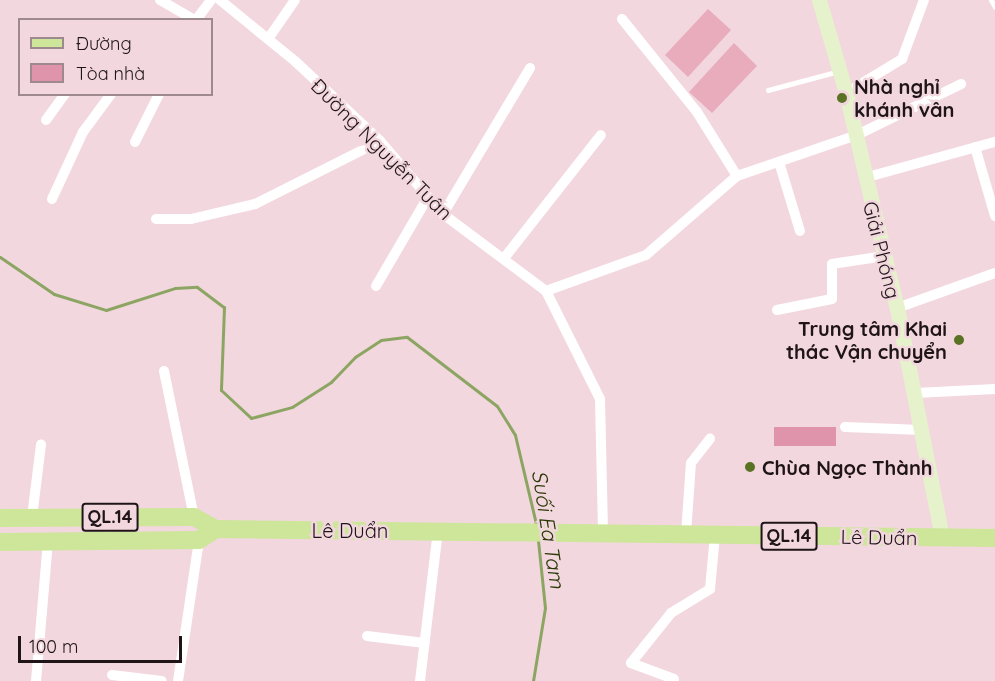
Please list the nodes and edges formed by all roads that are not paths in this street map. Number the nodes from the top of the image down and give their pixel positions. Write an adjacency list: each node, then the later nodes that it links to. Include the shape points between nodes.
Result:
1 (160, 0): 9 (street)
2 (211, 0): 10 (street)
3 (219, 0): 12 (street, Đường Nguyễn Tuân)
4 (295, 0): 12 (street)
5 (819, 0): 14 (street, Giải Phóng)
6 (924, 0): 17 (street, via 902,59)
7 (991, 0): 8 (lane)
8 (995, 7)
9 (192, 18)
10 (197, 18)
11 (622, 19): 29 (street, via 697,112)
12 (268, 39): 24 (street, Đường Nguyễn Tuân)
13 (530, 68): 33 (street)
14 (840, 70): 16 (lane); 17 (street, Giải Phóng)
15 (961, 84): 23 (street)
16 (768, 90)
17 (846, 93): 23 (street, Giải Phóng)
18 (64, 96): 21 (street)
19 (110, 96): 32 (street, via 83,132)
20 (158, 96): 25 (street)
21 (46, 120)
22 (601, 135): 38 (street)
23 (857, 135): 28 (street); 30 (street, Giải Phóng)
24 (380, 141): 31 (street, Đường Nguyễn Tuân); 35 (street, via 255,204 191,219)
25 (135, 142)
26 (995, 142): 27 (street)
27 (975, 147): 30 (street); 34 (street)
28 (779, 162): 29 (street); 36 (street)
29 (737, 176): 41 (street, via 646,255)
30 (864, 178): 37 (street, Giải Phóng)
31 (428, 197): 33 (street, Đường Nguyễn Tuân); 40 (street)
32 (52, 199)
33 (443, 214): 38 (street, Đường Nguyễn Tuân)
34 (995, 216)
35 (156, 219)
36 (800, 231)
37 (884, 256): 42 (street, Giải Phóng); 43 (street, via 832,264 832,299)
38 (505, 257): 41 (street, Đường Nguyễn Tuân)
39 (995, 273): 42 (street)
40 (376, 286)
41 (546, 291): 56 (street, Đường Nguyễn Tuân, via 600,399)
42 (897, 308): 46 (street, Giải Phóng)
43 (777, 310)
44 (164, 371): 52 (street)
45 (995, 389): 46 (street)
46 (916, 393): 48 (street, Giải Phóng)
47 (845, 426): 48 (street)
48 (922, 430): 59 (street, Giải Phóng)
49 (710, 439): 57 (street, via 691,463)
50 (41, 445): 51 (street)
51 (32, 517): 52 (main road, QL.14); 53 (main road, QL.14)
52 (194, 517): 54 (main road)
53 (0, 518)
54 (216, 530): 55 (main road, Lê Duẩn / QL.14); 61 (main road, QL.14)
55 (438, 530): 56 (main road, Lê Duẩn / QL.14); 65 (street)
56 (603, 534): 57 (main road, Lê Duẩn / QL.14)
57 (686, 534): 58 (main road, Lê Duẩn / QL.14)
58 (715, 535): 59 (main road, Lê Duẩn / QL.14); 67 (street, via 710,589 671,613 631,663)
59 (942, 537): 60 (main road, Lê Duẩn / QL.14)
60 (995, 538)
61 (199, 540): 63 (main road, QL.14); 70 (street)
62 (0, 542): 63 (main road, QL.14)
63 (48, 542): 68 (street)
64 (367, 636): 65 (street)
65 (425, 643): 71 (street)
66 (112, 675): 69 (street)
67 (674, 679)
68 (36, 681)
69 (162, 681)
70 (178, 681)
71 (420, 681)

